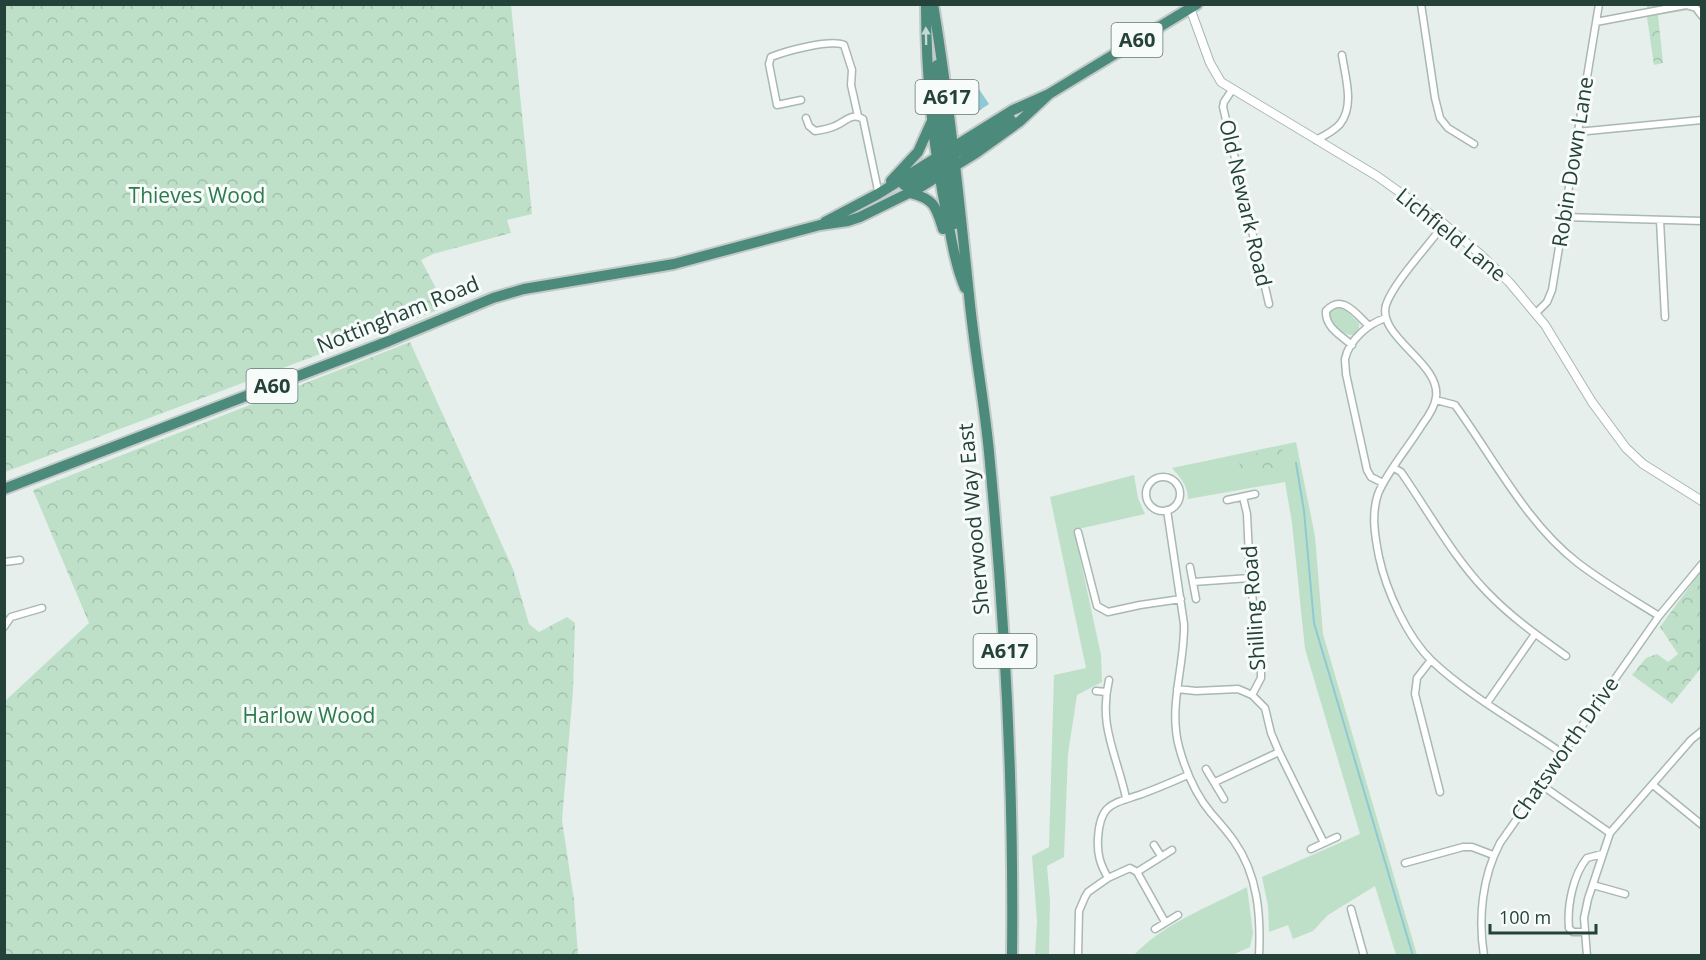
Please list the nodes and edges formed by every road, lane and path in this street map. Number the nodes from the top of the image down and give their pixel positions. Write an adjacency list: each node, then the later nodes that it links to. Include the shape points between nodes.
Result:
1 (926, 4): 15 (highway, A617, one-way to 1)
2 (933, 4): 19 (highway, A617, via 940,47)
3 (1421, 4): 18 (street, via 1440,118 1448,128)
4 (1599, 4): 7 (street, Robin Down Lane)
5 (1194, 6): 9 (street, Old Newark Road, via 1214,72); 10 (highway, Nottingham Road / A60)
6 (1701, 16): 7 (street, via 1696,8 1686,5)
7 (1596, 22): 16 (street, Robin Down Lane)
8 (1342, 55): 17 (street, via 1347,114 1339,126)
9 (1232, 90): 17 (street, Lichfield Lane); 30 (street, Old Newark Road, via 1223,107)
10 (1049, 94): 19 (highway, Nottingham Road / A60, via 1013,110); 19 (highway, Nottingham Road / A60, via 1020,123)
11 (801, 100): 12 (street, via 777,105 771,57 841,44 852,70)
12 (858, 116): 13 (street, via 815,131); 21 (street, via 863,119)
13 (806, 118)
14 (1701, 120): 16 (street)
15 (932, 122): 19 (highway, A617); 21 (highway, via 918,152)
16 (1577, 132): 23 (street, Robin Down Lane)
17 (1316, 140): 26 (street, Lichfield Lane, via 1377,176)
18 (1474, 144)
19 (946, 161): 20 (highway, Nottingham Road / A60); 21 (highway, Nottingham Road / A60); 28 (highway, via 956,231); 29 (highway, Sherwood Way East / A617)
20 (910, 193): 22 (highway, Nottingham Road / A60); 28 (highway, via 931,201)
21 (878, 194): 22 (street); 27 (highway, Nottingham Road / A60)
22 (885, 206): 27 (highway, Nottingham Road / A60, via 848,221)
23 (1564, 217): 24 (street); 31 (street, Robin Down Lane, via 1550,297)
24 (1660, 220): 25 (street); 32 (street)
25 (1701, 221)
26 (1444, 224): 31 (street, Lichfield Lane, via 1509,282); 33 (street, via 1389,297)
27 (820, 225): 39 (highway, Nottingham Road / A60, via 674,264 492,298)
28 (954, 250): 29 (highway, Sherwood Way East / A617)
29 (969, 296): 101 (highway, Sherwood Way East / A617, via 989,450 1001,590 1011,747)
30 (1269, 304)
31 (1536, 313): 43 (street, Lichfield Lane, via 1626,448 1643,464)
32 (1665, 317)
33 (1386, 318): 34 (street); 36 (street, via 1432,377)
34 (1368, 326): 35 (street); 35 (street, via 1346,304 1331,305 1326,311 1329,325)
35 (1352, 345): 38 (street, via 1346,359 1346,374 1362,451 1371,477)
36 (1436, 400): 37 (street); 55 (street, via 1455,405 1509,484 1559,545 1578,563)
37 (1394, 468): 38 (street); 57 (street, via 1401,472 1445,540 1486,591)
38 (1383, 483): 59 (street, via 1374,517 1383,578 1414,637)
39 (4, 489)
40 (1255, 494): 41 (street)
41 (1243, 497): 42 (street); 50 (street, Shilling Road)
42 (1227, 500)
43 (1701, 501)
44 (1167, 510): 44 (street, via 1154,508 1146,498 1149,485 1159,478 1172,480 1179,491 1176,504); 52 (street)
45 (1078, 532): 52 (street, via 1097,606 1108,612)
46 (20, 560): 47 (street)
47 (4, 562)
48 (1701, 564): 55 (street, Chatsworth Drive)
49 (1190, 567): 51 (street)
50 (1250, 578): 51 (street); 64 (street, Shilling Road, via 1261,666 1261,678)
51 (1193, 582): 53 (street)
52 (1180, 599): 61 (street, via 1184,636)
53 (1196, 599)
54 (42, 608): 56 (street, via 11,617)
55 (1659, 616): 68 (street, Chatsworth Drive)
56 (4, 627)
57 (1534, 634): 58 (street); 65 (street)
58 (1566, 656)
59 (1431, 660): 65 (street); 73 (street, via 1417,678 1415,688)
60 (1109, 680): 63 (street)
61 (1177, 689): 64 (street, via 1238,689); 70 (street, via 1176,727)
62 (1096, 692): 63 (street)
63 (1106, 692): 77 (street, via 1109,742)
64 (1252, 695): 67 (street, Shilling Road, via 1265,708)
65 (1487, 703): 68 (street)
66 (1701, 731): 75 (street)
67 (1279, 752): 72 (street); 82 (street, Shilling Road)
68 (1562, 753): 74 (street, Chatsworth Drive)
69 (1206, 769): 72 (street)
70 (1188, 775): 77 (street); 103 (street, via 1209,811 1235,842 1256,889)
71 (1445, 781): 73 (street)
72 (1215, 782): 78 (street)
73 (1437, 782): 76 (street)
74 (1540, 784): 80 (street); 87 (street, Chatsworth Drive)
75 (1653, 784): 79 (street); 80 (street)
76 (1440, 792)
77 (1126, 798): 91 (street, via 1109,807 1099,827 1097,853)
78 (1224, 799)
79 (1701, 825)
80 (1610, 832): 86 (street)
81 (1337, 837): 82 (street)
82 (1324, 843): 84 (street)
83 (1154, 845): 88 (street)
84 (1311, 849)
85 (1172, 850): 88 (street)
86 (1602, 854): 92 (street); 100 (street, via 1582,863 1569,906 1569,928)
87 (1493, 855): 89 (street, via 1463,847); 105 (street, Chatsworth Drive, via 1482,905)
88 (1161, 856): 90 (street)
89 (1405, 863)
90 (1137, 872): 91 (street, via 1130,868); 98 (street)
91 (1108, 878): 102 (street, via 1088,892 1079,911)
92 (1593, 885): 93 (street); 100 (street)
93 (1626, 894)
94 (1351, 909): 96 (street)
95 (1178, 915): 98 (street)
96 (1354, 919): 97 (street); 104 (street)
97 (1344, 921)
98 (1165, 922): 99 (street)
99 (1155, 929)
100 (1584, 932): 106 (street)
101 (1012, 956)
102 (1078, 956)
103 (1259, 956)
104 (1364, 956)
105 (1484, 956)
106 (1587, 956)

